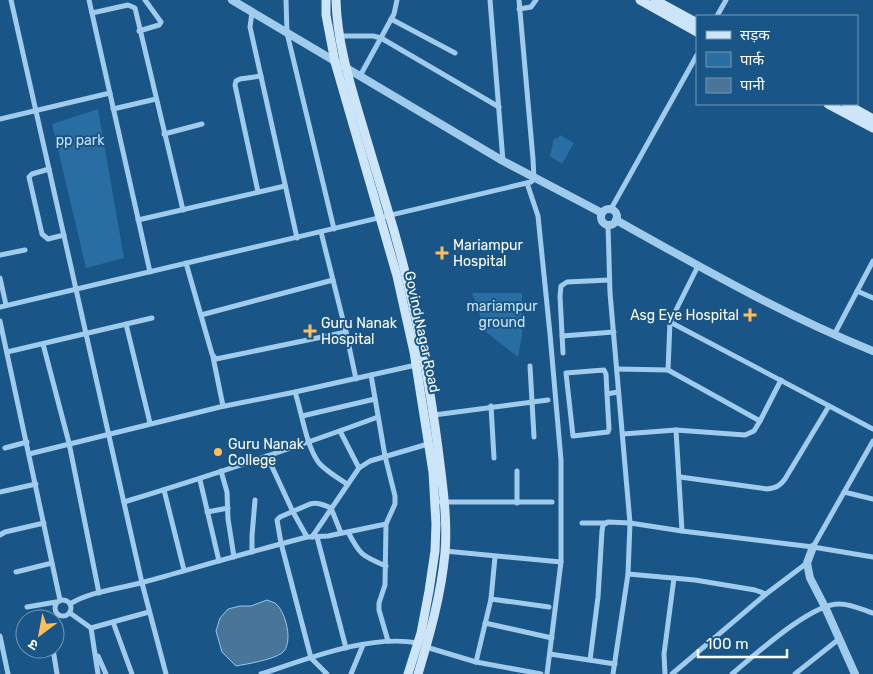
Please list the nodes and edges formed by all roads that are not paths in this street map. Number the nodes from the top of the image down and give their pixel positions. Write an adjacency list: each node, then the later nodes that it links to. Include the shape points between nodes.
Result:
1 (11, 0): 38 (street)
2 (89, 0): 17 (street)
3 (145, 0): 21 (street, via 161,22)
4 (232, 0): 16 (street)
5 (286, 0): 23 (street)
6 (326, 0): 28 (main road, Govind Nagar Road)
7 (336, 0): 24 (main road, Govind Nagar Road)
8 (397, 0): 19 (street)
9 (490, 0): 36 (street)
10 (519, 0): 15 (street)
11 (536, 0): 15 (street, via 531,7)
12 (640, 0): 22 (main road)
13 (656, 0): 20 (main road)
14 (726, 0): 18 (street)
15 (520, 9): 46 (street)
16 (252, 12): 23 (street); 30 (street, via 250,27)
17 (92, 13): 21 (street, via 132,5); 32 (street)
18 (718, 15)
19 (391, 19): 25 (street); 26 (street)
20 (696, 22)
21 (139, 31): 33 (street)
22 (696, 31)
23 (287, 32): 28 (street); 57 (street)
24 (340, 36): 25 (street); 29 (main road, Govind Nagar Road)
25 (381, 38): 31 (street); 36 (street)
26 (455, 53)
27 (696, 57): 49 (street)
28 (335, 62): 29 (street); 53 (main road, Govind Nagar Road)
29 (345, 67): 31 (street); 52 (main road, Govind Nagar Road)
30 (262, 76): 47 (street); 48 (street, via 240,79 235,85)
31 (360, 76): 44 (street)
32 (110, 93): 37 (street); 38 (street)
33 (156, 99): 37 (street); 43 (street)
34 (830, 105): 42 (main road)
35 (848, 105): 40 (main road)
36 (499, 107): 44 (street)
37 (113, 109): 54 (street)
38 (36, 111): 39 (street); 45 (street)
39 (0, 119)
40 (873, 119)
41 (202, 124): 43 (street)
42 (873, 128)
43 (164, 134): 50 (street)
44 (503, 161): 46 (street)
45 (49, 169): 59 (street); 59 (street, via 29,176 42,234 53,239)
46 (530, 181): 51 (street); 52 (street); 166 (street, via 538,216 561,460)
47 (285, 186): 48 (street); 60 (street)
48 (258, 192): 50 (street)
49 (611, 209): 51 (street); 55 (street, via 616,212)
50 (183, 210): 54 (street)
51 (602, 213): 56 (street, via 602,221)
52 (390, 216): 53 (street); 90 (main road, Govind Nagar Road)
53 (380, 218): 57 (street); 91 (main road, Govind Nagar Road, via 397,276)
54 (138, 220): 66 (street)
55 (616, 220): 56 (street); 65 (street)
56 (608, 225): 69 (street)
57 (334, 229): 58 (street)
58 (321, 232): 60 (street); 68 (street)
59 (64, 235): 70 (street)
60 (297, 238): 64 (street)
61 (25, 250): 62 (street)
62 (0, 255)
63 (873, 261): 71 (street)
64 (186, 263): 66 (street); 75 (street)
65 (698, 266): 78 (street); 83 (street)
66 (150, 272): 70 (street)
67 (0, 278): 73 (street)
68 (333, 280): 75 (street); 80 (street)
69 (609, 280): 81 (street); 84 (street, via 567,282 561,286)
70 (76, 289): 73 (street); 82 (street)
71 (857, 292): 72 (street); 83 (street)
72 (873, 298)
73 (6, 305): 74 (street)
74 (0, 307)
75 (201, 315): 89 (street)
76 (152, 318): 79 (street)
77 (0, 321): 87 (street)
78 (670, 322): 94 (street); 97 (street)
79 (126, 324): 82 (street); 111 (street)
80 (346, 332): 89 (street, via 220,360); 96 (street)
81 (614, 332): 84 (street); 93 (street)
82 (86, 334): 85 (street); 116 (street)
83 (834, 335): 86 (street)
84 (562, 336): 88 (street)
85 (43, 344): 87 (street); 121 (street)
86 (873, 351)
87 (7, 352): 119 (street)
88 (563, 354)
89 (213, 357): 104 (street)
90 (426, 363): 91 (street); 107 (main road, Govind Nagar Road)
91 (416, 365): 95 (street); 122 (main road, Govind Nagar Road)
92 (530, 366): 102 (street)
93 (617, 369): 94 (street); 99 (street)
94 (668, 370): 110 (street)
95 (371, 375): 96 (street); 101 (street)
96 (356, 379): 98 (street)
97 (781, 380): 106 (street); 110 (street)
98 (295, 392): 104 (street); 108 (street)
99 (618, 392): 100 (street); 115 (street)
100 (607, 394): 100 (street, via 604,370 566,373 573,436 608,432)
101 (375, 399): 108 (street); 109 (street)
102 (533, 400): 103 (street); 105 (street); 117 (street)
103 (548, 400)
104 (223, 406): 111 (street)
105 (491, 406): 107 (street); 127 (street)
106 (829, 406): 112 (street); 131 (street, via 785,479 774,488)
107 (434, 415): 141 (main road, Govind Nagar Road)
108 (302, 416): 120 (street)
109 (378, 417): 114 (street); 126 (street)
110 (760, 421): 113 (street, via 754,431 745,435)
111 (150, 423): 116 (street)
112 (873, 429)
113 (676, 430): 115 (street); 131 (street)
114 (340, 431): 120 (street); 128 (street)
115 (622, 434): 151 (street)
116 (109, 435): 121 (street); 140 (street)
117 (534, 437)
118 (873, 441): 137 (street)
119 (27, 442): 123 (street); 124 (street)
120 (309, 442): 125 (street); 134 (street, via 321,465)
121 (69, 443): 124 (street); 175 (street)
122 (428, 444): 126 (street); 141 (main road, Govind Nagar Road)
123 (5, 448)
124 (30, 454): 133 (street)
125 (267, 456): 129 (street); 147 (street)
126 (385, 456): 128 (street); 152 (street, via 395,504)
127 (494, 458)
128 (359, 468): 134 (street)
129 (221, 471): 132 (street); 144 (street, via 228,492)
130 (517, 471): 143 (street)
131 (680, 477): 153 (street)
132 (200, 480): 135 (street); 146 (street)
133 (36, 484): 136 (street); 148 (street)
134 (347, 484): 145 (street)
135 (164, 490): 140 (street); 170 (street)
136 (0, 492)
137 (844, 492): 139 (street); 159 (street)
138 (255, 500): 161 (street)
139 (873, 500)
140 (124, 502): 174 (street)
141 (439, 502): 143 (street); 160 (main road, Govind Nagar Road, via 446,523); 195 (main road, Govind Nagar Road, via 434,559)
142 (552, 502): 143 (street)
143 (517, 503)
144 (228, 508): 146 (street); 162 (street)
145 (331, 508): 147 (street, via 315,503); 155 (street); 157 (street)
146 (207, 512): 165 (street)
147 (293, 512): 157 (street); 158 (street, via 277,520)
148 (44, 523): 156 (street); 167 (street)
149 (582, 523): 150 (street)
150 (605, 523): 151 (street); 203 (street)
151 (630, 523): 153 (street); 172 (street)
152 (386, 524): 154 (street); 169 (street)
153 (682, 531): 159 (street)
154 (348, 532): 155 (street); 169 (street, via 358,551)
155 (342, 533): 157 (street)
156 (0, 536)
157 (312, 537): 158 (street); 198 (street)
158 (281, 543): 161 (street); 201 (street)
159 (813, 547): 164 (street); 168 (street)
160 (445, 551): 163 (street); 197 (main road, Govind Nagar Road, via 440,591)
161 (252, 552): 162 (street)
162 (234, 557): 165 (street)
163 (495, 557): 166 (street); 177 (street)
164 (873, 557)
165 (219, 561): 170 (street)
166 (561, 562): 192 (street)
167 (52, 563): 171 (street); 178 (street)
168 (807, 563): 176 (street); 182 (street, via 810,578)
169 (386, 566): 194 (street, via 379,610)
170 (184, 570): 174 (street)
171 (16, 572)
172 (628, 574): 173 (street); 205 (street)
173 (674, 578): 176 (street); 220 (street, via 664,654)
174 (142, 583): 175 (street); 184 (street)
175 (99, 593): 179 (street)
176 (766, 594): 221 (street)
177 (491, 599): 181 (street); 189 (street)
178 (58, 601): 179 (street); 180 (street); 183 (street)
179 (70, 604): 185 (street)
180 (27, 607)
181 (549, 607)
182 (825, 607): 186 (street, via 839,604); 193 (street); 222 (street, via 791,625)
183 (54, 609)
184 (149, 612): 188 (street); 206 (street)
185 (70, 613): 187 (street); 190 (street)
186 (873, 614)
187 (65, 617)
188 (113, 622): 190 (street); 212 (street)
189 (485, 623): 192 (street); 204 (street)
190 (92, 628): 199 (street)
191 (0, 636): 208 (street)
192 (552, 638): 200 (street)
193 (839, 639): 223 (street); 224 (street)
194 (388, 640): 195 (street); 196 (street)
195 (417, 643): 197 (street); 215 (main road, Govind Nagar Road)
196 (362, 645): 198 (street); 214 (street)
197 (426, 647): 204 (street); 216 (main road, Govind Nagar Road)
198 (346, 648): 201 (street)
199 (95, 651): 210 (street); 211 (street)
200 (550, 654): 203 (street); 218 (street)
201 (311, 658): 207 (street); 213 (street)
202 (54, 659): 209 (street)
203 (590, 660): 205 (street)
204 (476, 662): 217 (street)
205 (615, 664): 219 (street)
206 (165, 673)
207 (265, 673)
208 (8, 674)
209 (56, 674)
210 (98, 674)
211 (106, 674)
212 (132, 674)
213 (327, 674)
214 (351, 674)
215 (408, 674)
216 (418, 674)
217 (541, 674)
218 (547, 674)
219 (613, 674)
220 (665, 674)
221 (672, 674)
222 (732, 674)
223 (795, 674)
224 (855, 674)

